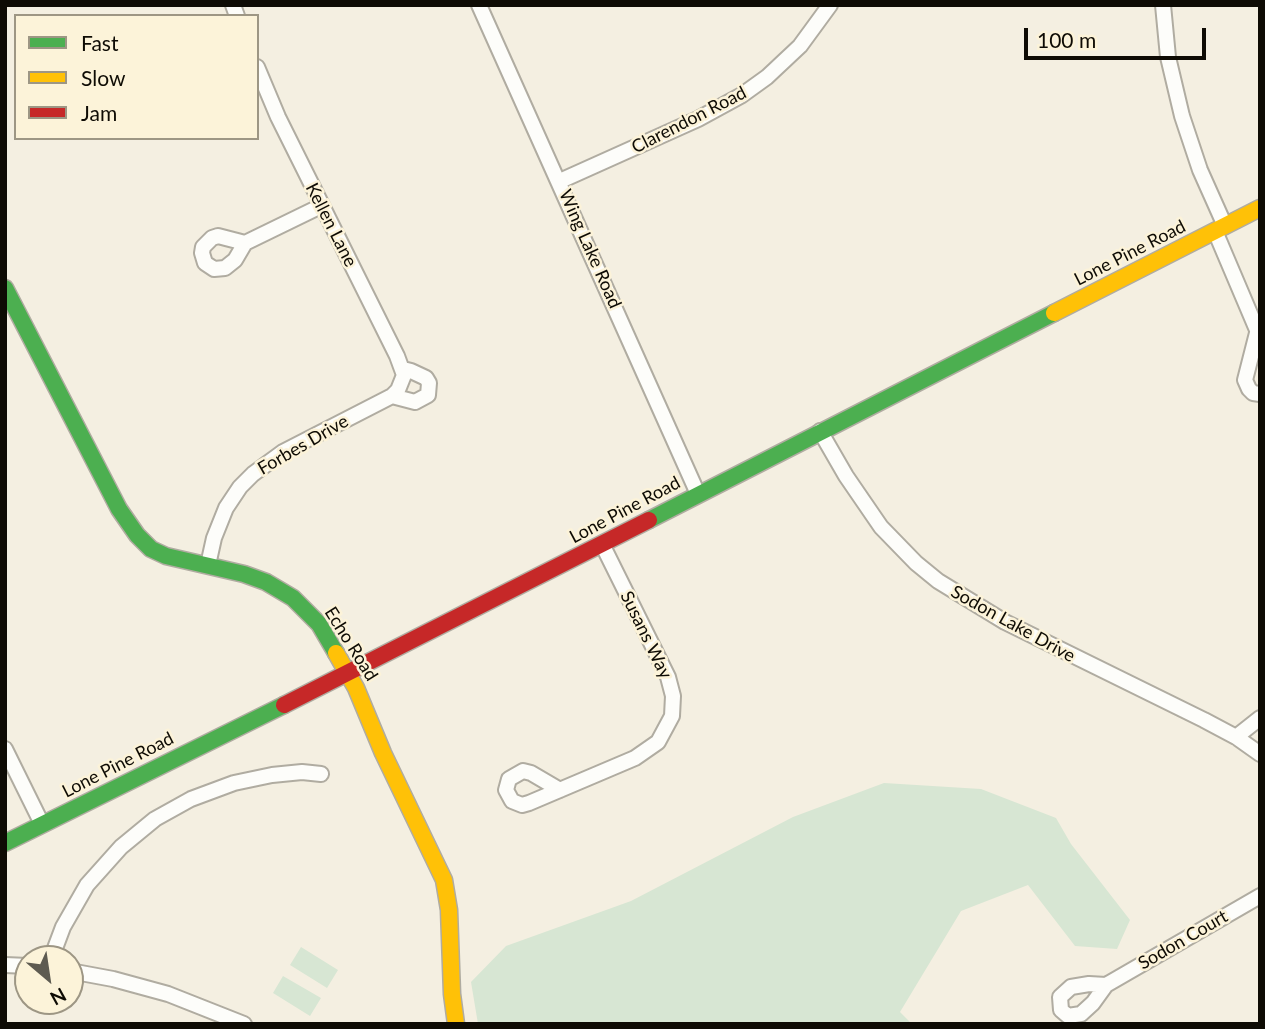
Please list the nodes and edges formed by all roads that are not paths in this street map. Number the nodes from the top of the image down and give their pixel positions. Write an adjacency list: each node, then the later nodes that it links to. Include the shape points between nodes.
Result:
1 (479, 5): 5 (street, Wing Lake Road)
2 (830, 5): 5 (street, Clarendon Road, via 800,46 754,87 698,119)
3 (1163, 5): 8 (street, via 1168,57 1182,116)
4 (259, 72): 6 (street, Kellen Lane)
5 (560, 181): 16 (street, Wing Lake Road)
6 (321, 206): 9 (street); 12 (street, Kellen Lane)
7 (1260, 208): 8 (street, Lone Pine Road)
8 (1220, 228): 11 (street); 15 (street, Lone Pine Road)
9 (245, 243)
10 (5, 288): 18 (street, Echo Road, via 131,527 158,553)
11 (1258, 335): 13 (street, via 1245,380 1253,393)
12 (403, 376): 14 (street, Forbes Drive); 14 (street, via 411,370 426,378 428,395 415,402)
13 (1260, 394)
14 (392, 396): 18 (street, Forbes Drive, via 283,452 253,474 222,515)
15 (820, 431): 16 (street, Lone Pine Road); 21 (street, Sodon Lake Drive, via 881,527 938,581 1005,622)
16 (698, 494): 17 (street, Lone Pine Road)
17 (602, 544): 19 (street, Lone Pine Road); 25 (street, Susans Way, via 668,677 672,716 664,733 644,754)
18 (208, 565): 19 (street, Echo Road, via 254,578 293,598 319,624)
19 (347, 672): 26 (street, Lone Pine Road); 33 (street, Echo Road, via 444,880)
20 (1260, 718): 21 (street)
21 (1236, 737): 23 (street, Sodon Lake Drive)
22 (5, 748): 26 (street)
23 (1260, 754)
24 (321, 774): 29 (street, via 272,775 234,783 155,819 121,847 87,885)
25 (560, 790)
26 (42, 824): 27 (street, Lone Pine Road)
27 (5, 843)
28 (1260, 895): 31 (street, Sodon Court)
29 (56, 945)
30 (84, 974): 32 (street, via 168,994)
31 (1106, 985)
32 (244, 1024)
33 (456, 1024)

